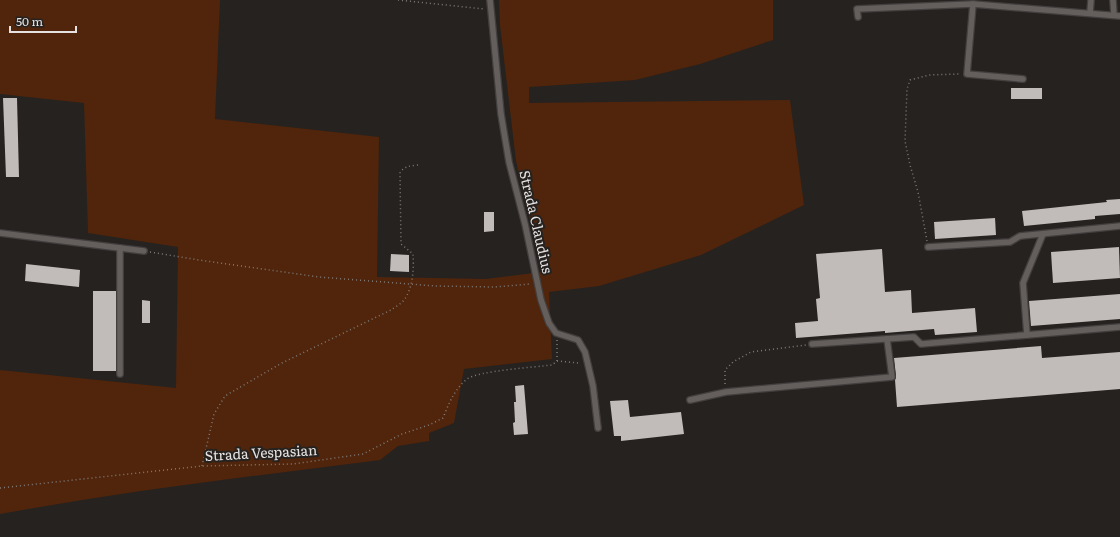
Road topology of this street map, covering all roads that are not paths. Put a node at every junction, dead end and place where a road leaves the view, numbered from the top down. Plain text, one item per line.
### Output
1 (490, 0) edge
2 (1091, 0) edge
3 (1113, 0) edge
4 (973, 4) junction
5 (1090, 13) junction
6 (858, 16) dead end
7 (1117, 16) edge
8 (1023, 79) dead end
9 (1120, 226) edge
10 (0, 233) edge
11 (1043, 234) junction
12 (928, 247) road end
13 (120, 248) junction
14 (144, 251) road end
15 (1120, 327) edge
16 (1027, 335) junction
17 (887, 339) junction
18 (812, 344) road end
19 (120, 374) dead end
20 (690, 400) dead end
21 (598, 428) dead end

1 - 21 lane, Strada Claudius
2 - 5 lane
3 - 7 lane
4 - 5 lane
4 - 6 lane
4 - 8 lane
5 - 7 lane
9 - 11 lane
10 - 13 lane
11 - 12 lane
11 - 16 lane
13 - 14 lane
13 - 19 lane
15 - 16 lane
16 - 17 lane
17 - 18 lane
17 - 20 lane

